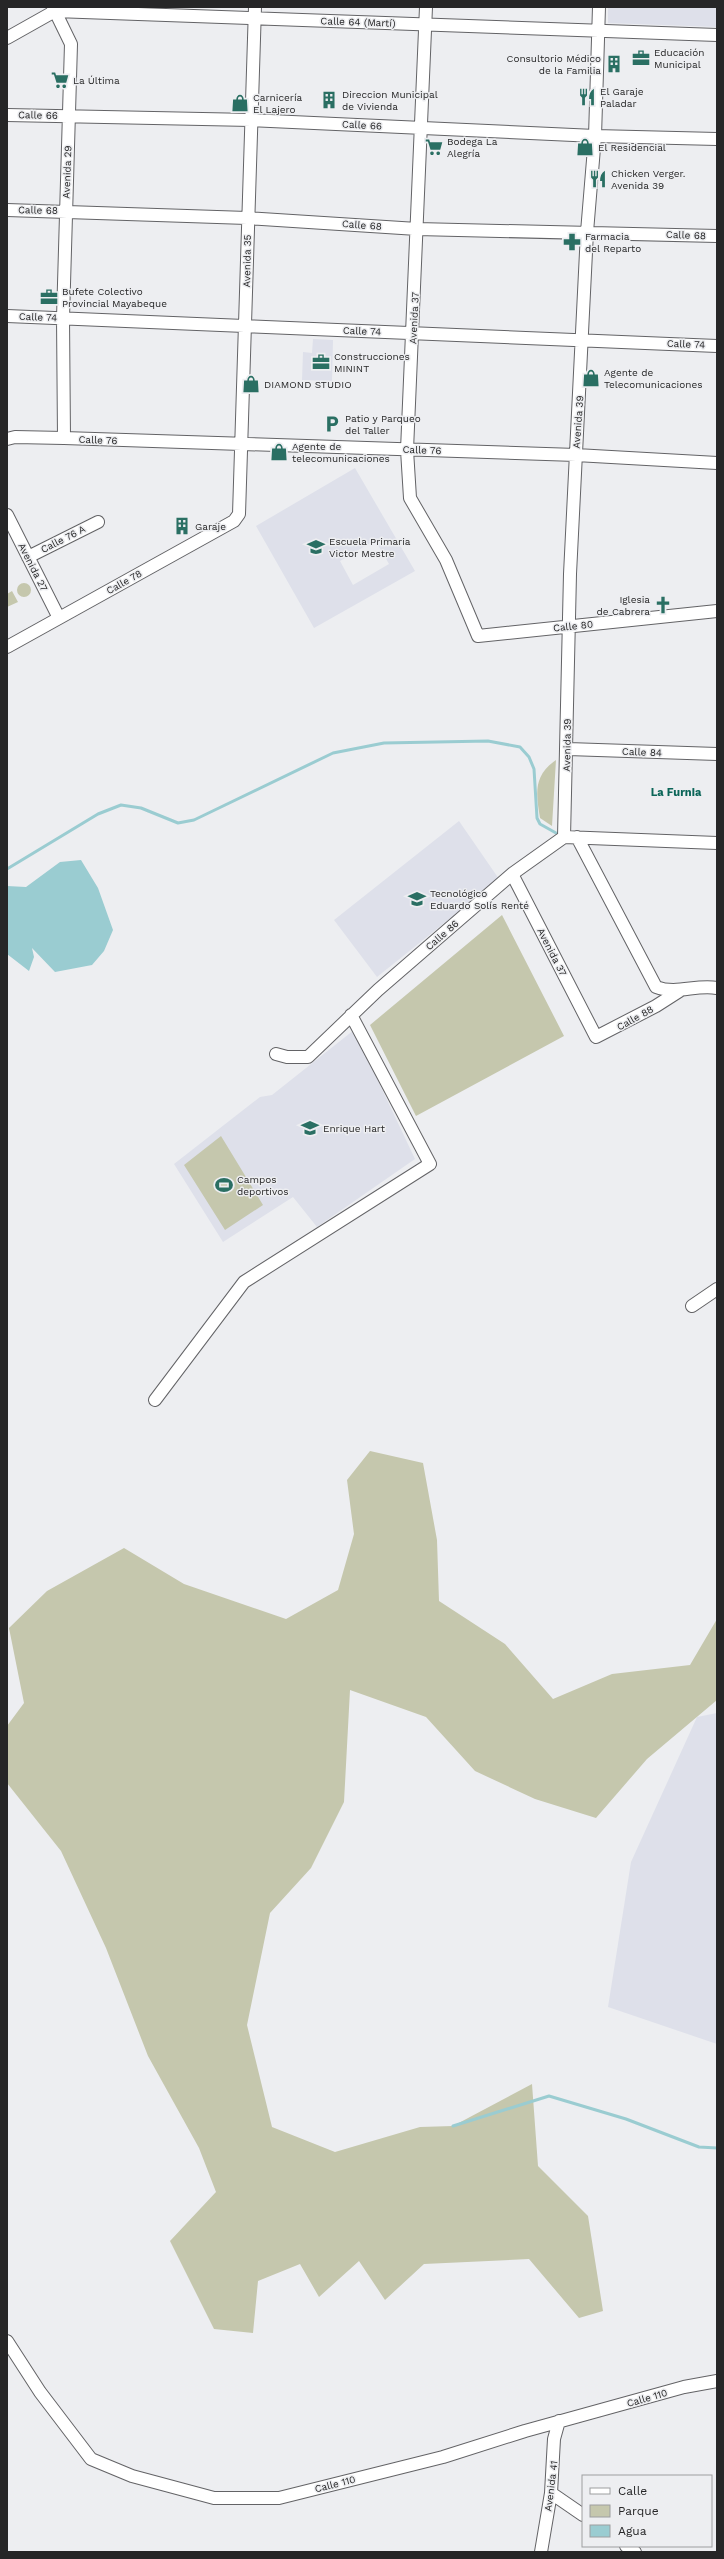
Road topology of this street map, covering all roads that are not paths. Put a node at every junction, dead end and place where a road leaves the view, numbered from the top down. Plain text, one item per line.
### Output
1 (426, 7) edge
2 (600, 7) edge
3 (54, 9) edge
4 (168, 11) edge
5 (255, 12) edge
6 (426, 24) junction
7 (599, 30) junction
8 (717, 35) edge
9 (7, 38) edge
10 (7, 115) edge
11 (69, 116) junction
12 (251, 120) junction
13 (421, 128) junction
14 (595, 136) junction
15 (717, 139) edge
16 (7, 210) edge
17 (65, 211) junction
18 (247, 218) junction
19 (417, 229) junction
20 (587, 232) junction
21 (717, 236) edge
22 (7, 316) edge
23 (63, 318) junction
24 (245, 327) junction
25 (413, 333) junction
26 (583, 340) junction
27 (717, 346) edge
28 (64, 438) junction
29 (7, 439) edge
30 (243, 445) junction
31 (407, 450) junction
32 (576, 455) junction
33 (717, 463) edge
34 (239, 514) joint
35 (7, 515) edge
36 (98, 522) dead end
37 (28, 557) junction
38 (717, 611) edge
39 (59, 618) junction
40 (569, 627) junction
41 (478, 636) joint
42 (7, 647) edge
43 (568, 749) junction
44 (717, 754) edge
45 (564, 836) junction
46 (577, 837) junction
47 (717, 843) edge
48 (512, 874) junction
49 (717, 988) edge
50 (681, 990) junction
51 (350, 1015) junction
52 (591, 1030) joint
53 (276, 1054) dead end
54 (717, 1289) edge
55 (692, 1306) dead end
56 (155, 1400) dead end
57 (7, 2341) edge
58 (717, 2381) edge
59 (559, 2421) junction
60 (551, 2493) junction
61 (582, 2514) edge
62 (541, 2552) edge

1 - 6 street, Avenida 37
2 - 7 street, Avenida 39
3 - 4 street, Calle 64 (Martí)
3 - 9 street
3 - 11 street, Avenida 29
4 - 5 street, Calle 64 (Martí)
5 - 6 street, Calle 64 (Martí)
5 - 12 street, Avenida 35
6 - 7 street, Calle 64 (Martí)
6 - 13 street, Avenida 37
7 - 8 street, Calle 64 (Martí)
7 - 14 street, Avenida 39
10 - 11 street, Calle 66
11 - 12 street, Calle 66
11 - 17 street, Avenida 29
12 - 13 street, Calle 66
12 - 18 street, Avenida 35
13 - 14 street, Calle 66
13 - 19 street, Avenida 37
14 - 15 street, Calle 66
14 - 20 street, Avenida 39
16 - 17 street, Calle 68
17 - 18 street, Calle 68
17 - 23 street, Avenida 29
18 - 19 street, Calle 68
18 - 24 street, Avenida 35
19 - 20 street, Calle 68
19 - 25 street, Avenida 37
20 - 21 street, Calle 68
20 - 26 street, Avenida 39
22 - 23 street, Calle 74
23 - 24 street, Calle 74
23 - 28 street, Avenida 29
24 - 25 street, Calle 74
24 - 30 street, Avenida 35
25 - 26 street, Calle 74
25 - 31 street, Avenida 37
26 - 27 street, Calle 74
26 - 32 street, Avenida 39
28 - 29 street, Calle 76
28 - 30 street, Calle 76
30 - 31 street, Calle 76
30 - 34 street, Avenida 35
31 - 32 street, Calle 76
31 - 41 street, Avenida 37
32 - 33 street, Calle 76
32 - 40 street, Avenida 39
34 - 39 street, Calle 78
35 - 37 street, Avenida 27
36 - 37 street, Calle 76 A
37 - 39 street, Avenida 27
38 - 40 street, Calle 80
39 - 42 street, Calle 78
40 - 41 street, Calle 80
40 - 43 street, Avenida 39
43 - 44 street, Calle 84
43 - 45 street, Avenida 39
45 - 46 street
45 - 48 street, Calle 86
46 - 47 street
46 - 50 street, Calle 88
48 - 51 street, Calle 86
48 - 52 street, Avenida 37
49 - 50 street, Calle 88
50 - 52 street, Calle 88
51 - 53 street, Calle 86
51 - 56 street
54 - 55 street
57 - 59 street, Calle 110
58 - 59 street, Calle 110
59 - 60 street, Avenida 41
60 - 61 street
60 - 62 street, Avenida 41

